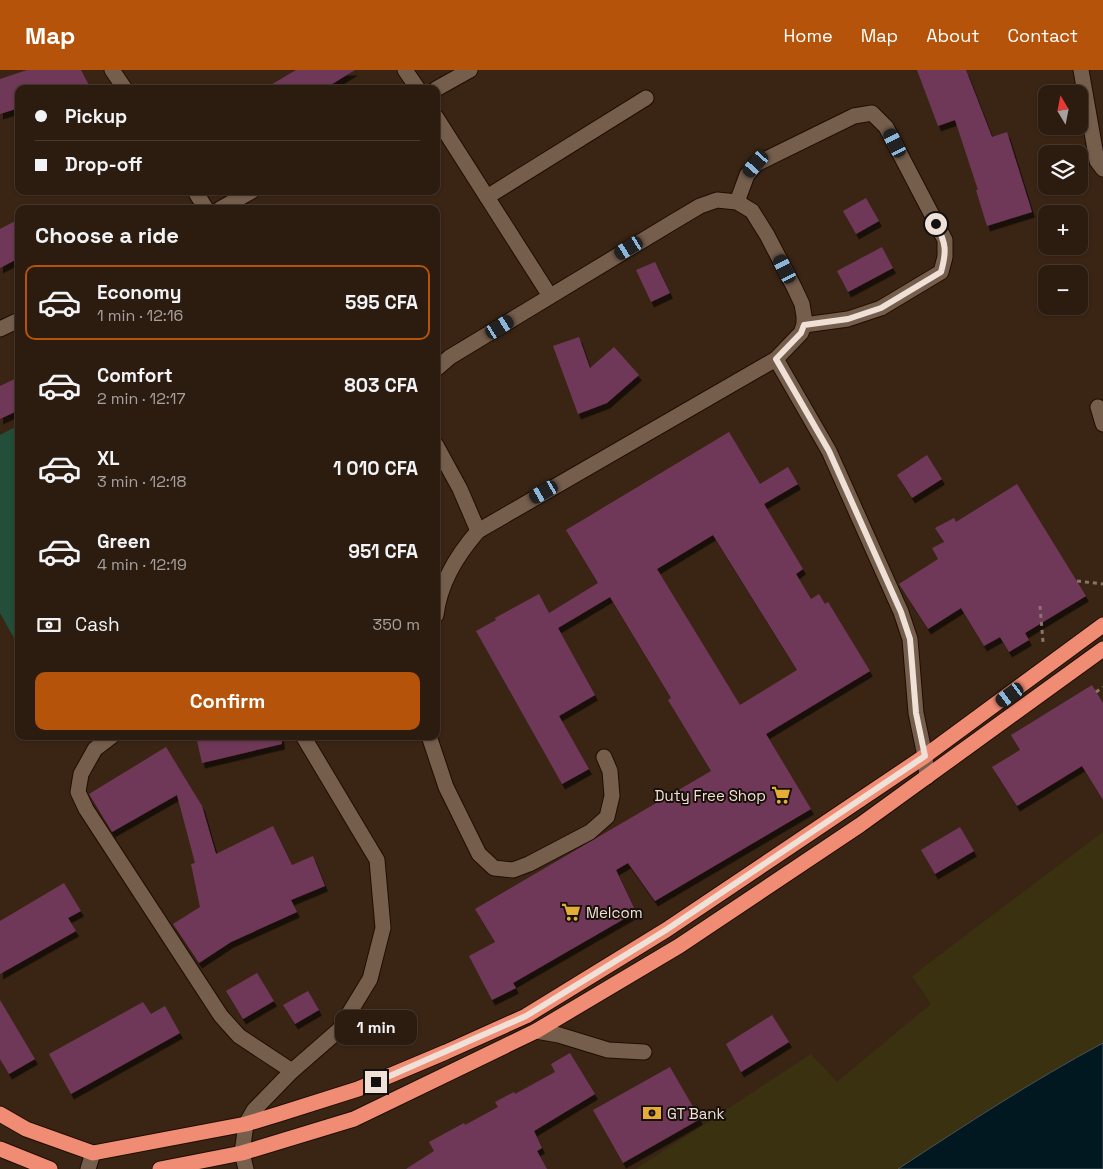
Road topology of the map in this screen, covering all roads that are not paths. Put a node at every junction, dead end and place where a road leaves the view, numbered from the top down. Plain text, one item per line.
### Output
1 (112, 70) edge
2 (405, 70) edge
3 (470, 70) edge
4 (1082, 70) edge
5 (122, 85) edge
6 (415, 85) edge
7 (440, 87) edge
8 (646, 98) dead end
9 (440, 123) edge
10 (1103, 169) edge
11 (245, 195) edge
12 (487, 197) junction
13 (737, 202) junction
14 (227, 205) edge
15 (550, 296) junction
16 (15, 322) edge
17 (804, 325) junction
18 (0, 329) edge
19 (776, 359) junction
20 (440, 366) edge
21 (1098, 407) dead end
22 (1103, 424) edge
23 (440, 452) edge
24 (478, 530) junction
25 (440, 600) edge
26 (1103, 625) edge
27 (1103, 649) edge
28 (107, 740) edge
29 (305, 740) edge
30 (430, 740) edge
31 (925, 756) junction
32 (604, 757) dead end
33 (927, 777) junction
34 (536, 1031) junction
35 (644, 1052) dead end
36 (292, 1071) junction
37 (0, 1114) edge
38 (246, 1124) junction
39 (0, 1149) edge
40 (93, 1152) junction
41 (242, 1153) junction
42 (50, 1169) edge
43 (88, 1169) edge
44 (160, 1169) edge
45 (246, 1169) edge

1 - 5 street
2 - 6 street
3 - 7 street
4 - 10 street
8 - 12 street
9 - 12 street
11 - 14 street
12 - 15 street
13 - 15 street
13 - 17 street
13 - 17 street
15 - 20 street
16 - 18 street
17 - 19 street
19 - 24 street
19 - 31 street
21 - 22 street
23 - 24 street
24 - 25 street
26 - 31 highway
27 - 33 highway
28 - 36 street
29 - 36 street
30 - 32 street
31 - 33 street
31 - 38 highway
33 - 34 highway
34 - 35 street
34 - 41 highway
36 - 38 street
37 - 40 highway
38 - 40 highway
38 - 41 street
39 - 42 highway
40 - 43 street
41 - 44 highway
41 - 45 street

